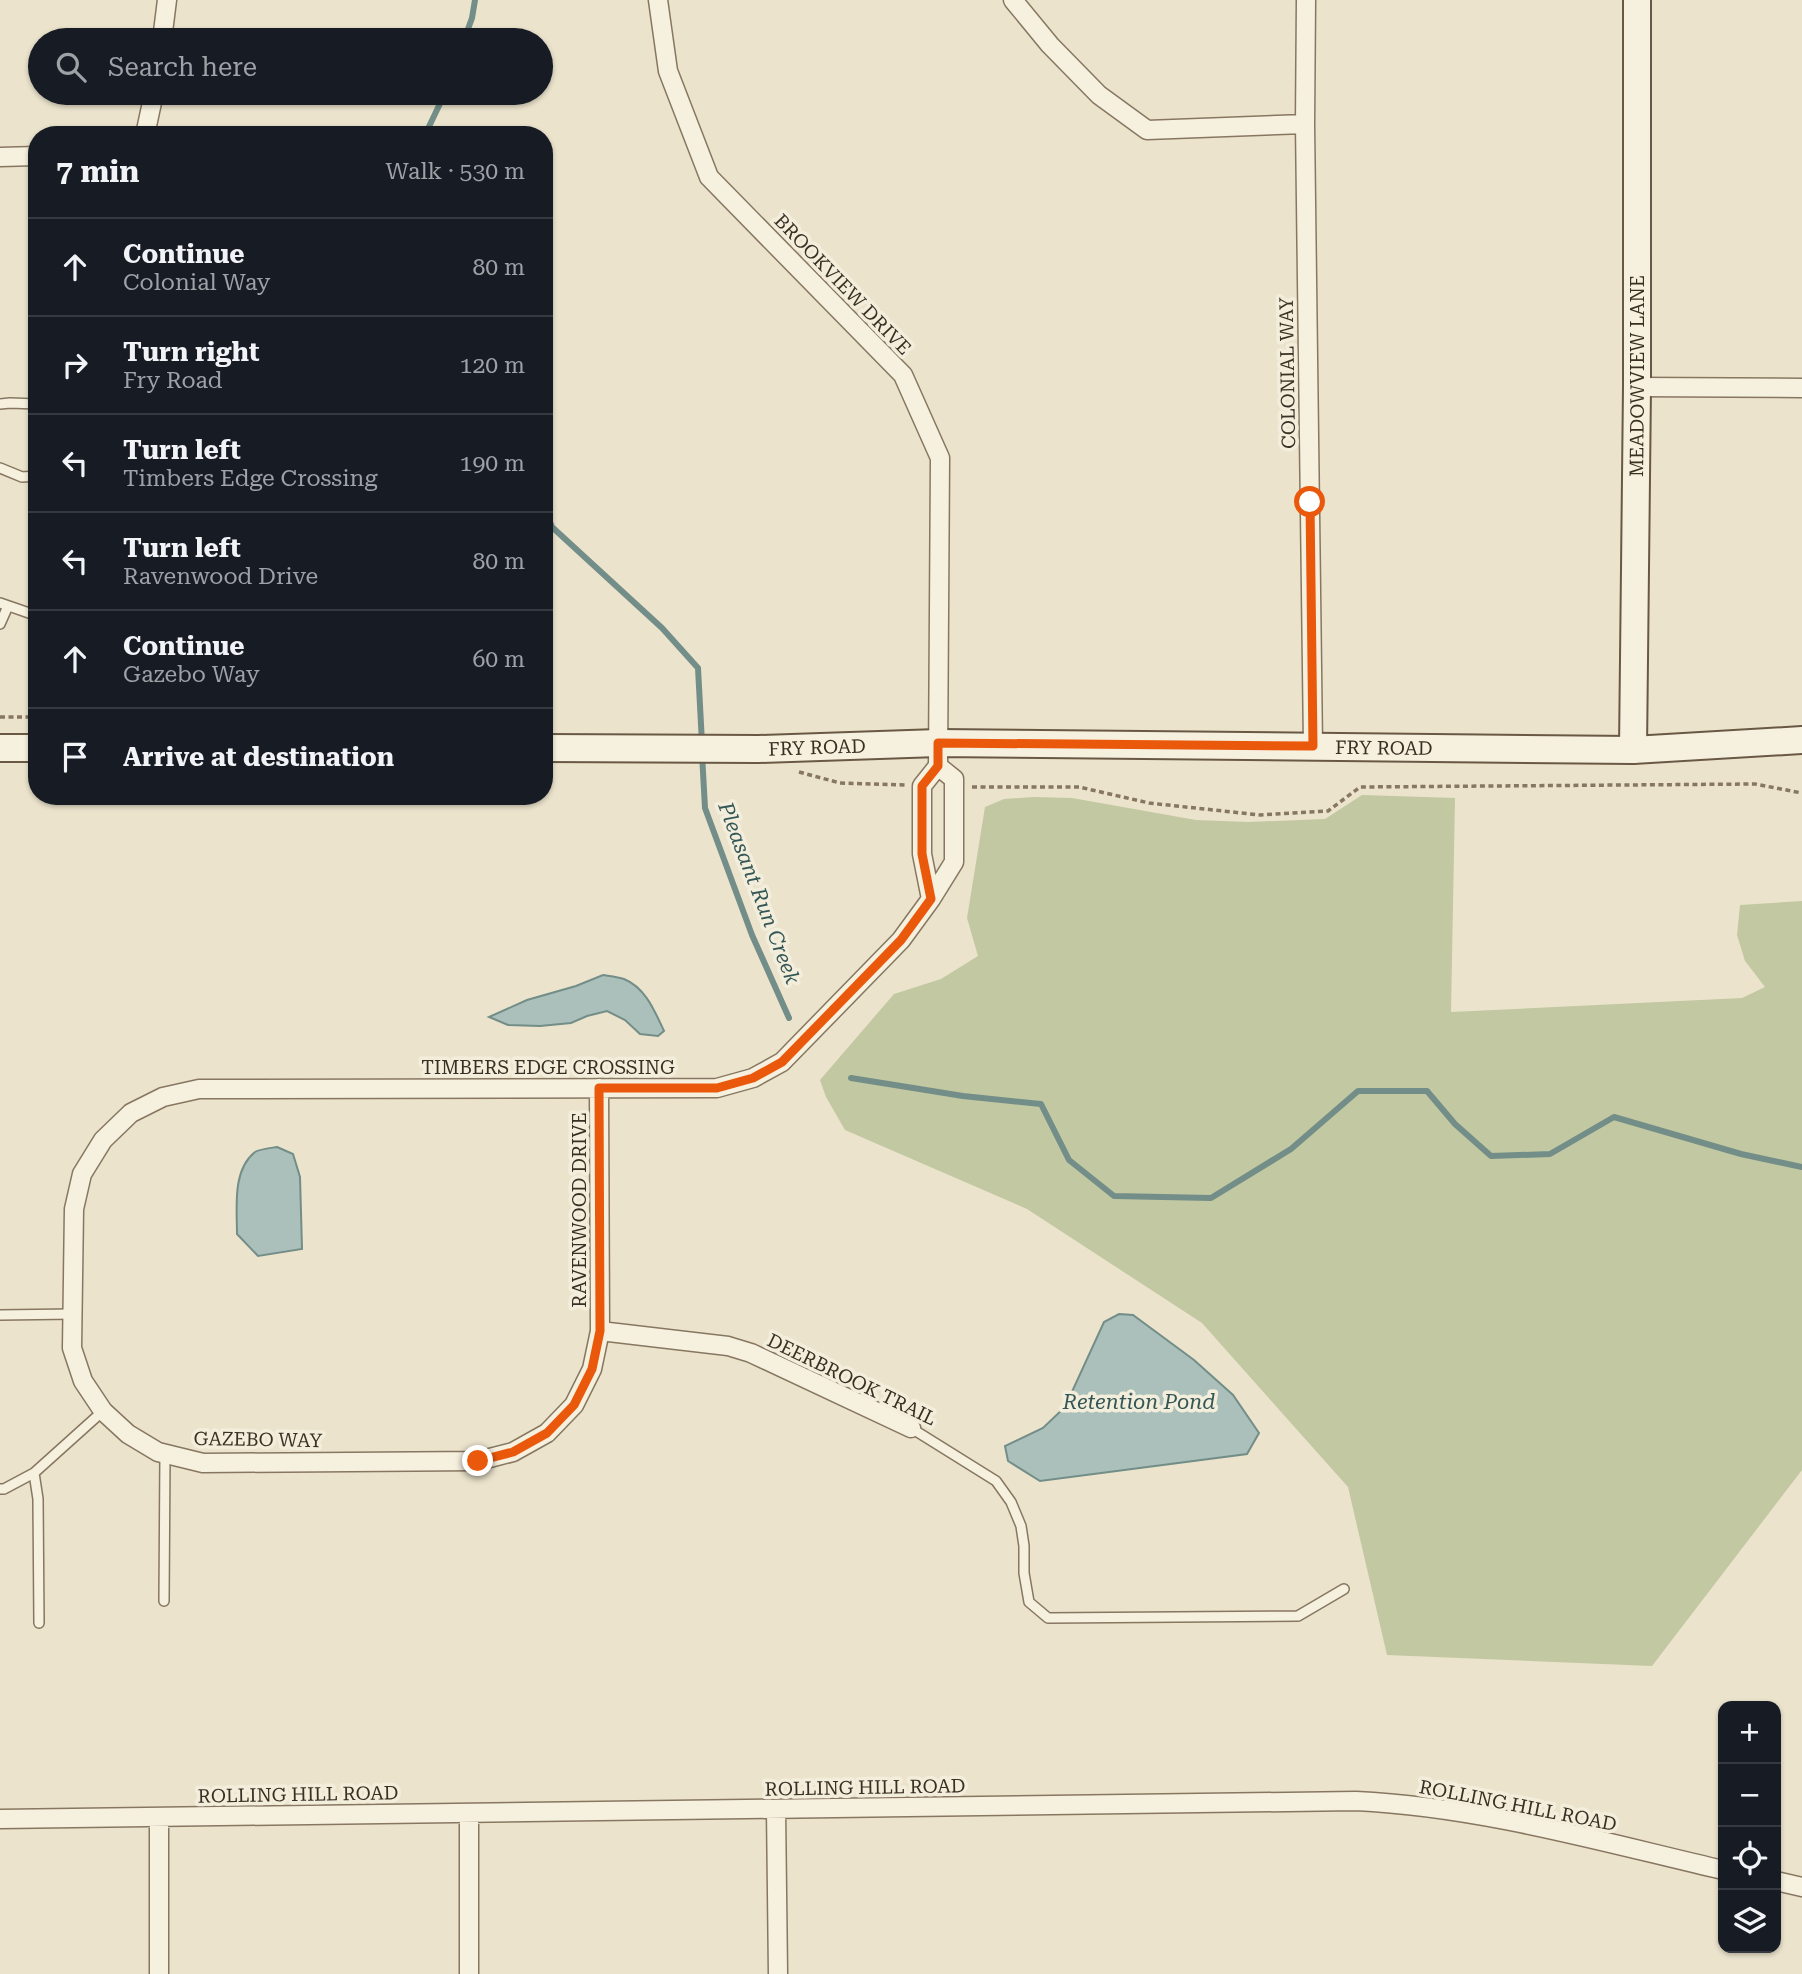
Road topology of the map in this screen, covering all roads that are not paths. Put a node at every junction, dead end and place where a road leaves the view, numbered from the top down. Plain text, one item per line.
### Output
1 (167, 0) edge
2 (658, 0) edge
3 (1013, 0) edge
4 (1306, 0) edge
5 (1637, 0) edge
6 (164, 28) edge
7 (151, 105) edge
8 (1305, 124) junction
9 (147, 126) edge
10 (28, 156) edge
11 (0, 157) edge
12 (1637, 387) junction
13 (1802, 388) edge
14 (0, 404) edge
15 (28, 404) edge
16 (0, 468) edge
17 (28, 477) edge
18 (4, 605) edge
19 (28, 613) edge
20 (0, 624) edge
21 (1802, 740) edge
22 (1313, 746) junction
23 (0, 748) edge
24 (28, 748) edge
25 (553, 748) edge
26 (1633, 750) junction
27 (938, 755) junction
28 (931, 899) junction
29 (599, 1088) junction
30 (103, 1140) joint
31 (73, 1314) junction
32 (0, 1315) edge
33 (600, 1331) junction
34 (103, 1411) junction
35 (911, 1428) joint
36 (165, 1454) junction
37 (33, 1473) junction
38 (0, 1489) edge
39 (1345, 1589) dead end
40 (164, 1601) dead end
41 (39, 1623) dead end
42 (776, 1809) junction
43 (469, 1814) junction
44 (159, 1817) junction
45 (0, 1819) edge
46 (1718, 1869) edge
47 (1781, 1882) edge
48 (1802, 1887) edge
49 (159, 1974) edge
50 (469, 1974) edge
51 (778, 1974) edge

1 - 6 street
2 - 27 street, BROOKVIEW DRIVE
3 - 8 street
4 - 8 street, COLONIAL WAY
5 - 12 street, MEADOWVIEW LANE
7 - 9 street
8 - 22 street, COLONIAL WAY
10 - 11 street
12 - 13 street
12 - 26 street, MEADOWVIEW LANE
14 - 15 lane
16 - 17 lane
18 - 19 lane
18 - 20 lane
21 - 26 street, FRY ROAD
22 - 26 street, FRY ROAD
22 - 27 street, FRY ROAD
23 - 24 street
25 - 27 street, FRY ROAD
27 - 28 street
27 - 28 street, TIMBERS EDGE CROSSING
28 - 29 street, TIMBERS EDGE CROSSING
29 - 30 street, TIMBERS EDGE CROSSING
29 - 33 street, RAVENWOOD DRIVE
30 - 31 street, GAZEBO WAY
31 - 32 lane
31 - 34 street, GAZEBO WAY
33 - 35 street, DEERBROOK TRAIL
33 - 36 street, GAZEBO WAY
34 - 36 street, GAZEBO WAY
34 - 37 lane
35 - 39 lane, DEERBROOK TRAIL
36 - 40 lane
37 - 38 lane
37 - 41 lane
42 - 43 street, ROLLING HILL ROAD
42 - 46 street, ROLLING HILL ROAD
42 - 51 street
43 - 44 street, ROLLING HILL ROAD
43 - 50 street
44 - 45 street, ROLLING HILL ROAD
44 - 49 street
47 - 48 street

